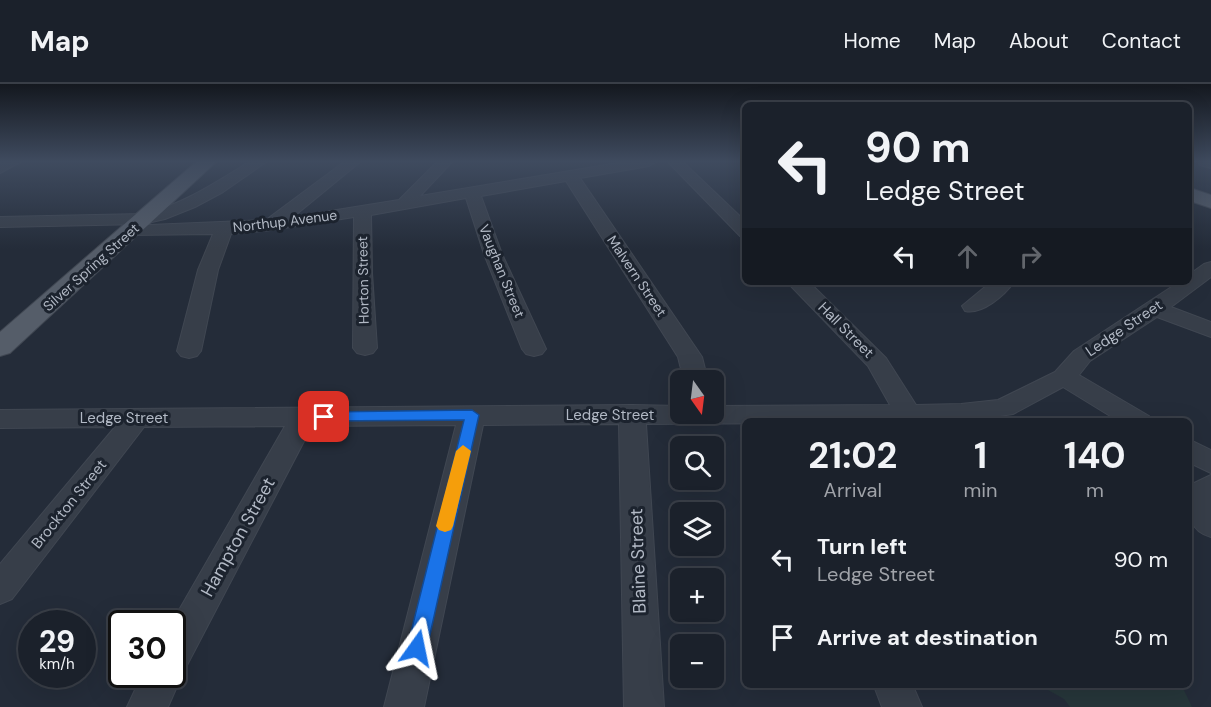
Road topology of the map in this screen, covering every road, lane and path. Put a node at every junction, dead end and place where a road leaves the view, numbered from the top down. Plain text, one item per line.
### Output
1 (175, 191) edge
2 (211, 191) edge
3 (315, 191) edge
4 (416, 191) edge
5 (476, 191) edge
6 (581, 191) edge
7 (705, 191) edge
8 (472, 192) junction
9 (735, 201) dead end
10 (717, 203) junction
11 (407, 204) junction
12 (363, 212) junction
13 (0, 222) edge
14 (138, 225) junction
15 (271, 225) junction
16 (742, 228) edge
17 (224, 229) junction
18 (1211, 268) edge
19 (1192, 282) edge
20 (800, 285) edge
21 (1000, 285) edge
22 (1188, 285) edge
23 (973, 306) dead end
24 (1155, 309) junction
25 (1211, 330) edge
26 (0, 348) edge
27 (365, 348) dead end
28 (534, 349) dead end
29 (189, 351) dead end
30 (693, 370) edge
31 (1064, 377) junction
32 (908, 413) junction
33 (632, 414) junction
34 (472, 415) junction
35 (670, 415) edge
36 (724, 416) edge
37 (303, 417) junction
38 (964, 417) edge
39 (137, 418) junction
40 (801, 418) edge
41 (1133, 418) edge
42 (0, 419) edge
43 (1192, 451) edge
44 (1211, 463) edge
45 (1211, 486) edge
46 (1211, 525) edge
47 (0, 589) edge
48 (186, 631) edge
49 (156, 688) edge
50 (895, 688) edge
51 (147, 707) edge
52 (404, 707) edge
53 (644, 707) edge
54 (902, 707) edge

1 - 14 main road, Silver Spring Street
2 - 14 street
3 - 15 street
4 - 11 street
5 - 8 street, Northup Avenue
6 - 30 street, Malvern Street
7 - 10 street
8 - 11 street, Northup Avenue
8 - 28 street, Vaughan Street
9 - 10 street
10 - 16 street
11 - 12 street, Northup Avenue
12 - 15 street, Northup Avenue
12 - 27 street, Horton Street
13 - 14 street
14 - 17 street, Northup Avenue
14 - 26 main road, Silver Spring Street
15 - 17 street, Northup Avenue
17 - 29 street
18 - 19 street, Ledge Street
20 - 32 street, Hall Street
21 - 23 street
22 - 24 street, Ledge Street
24 - 25 street
24 - 31 street, Ledge Street
31 - 38 street, Ledge Street
31 - 41 street
32 - 38 street, Ledge Street
32 - 40 street, Ledge Street
33 - 34 street, Ledge Street
33 - 35 street, Ledge Street
33 - 53 street, Blaine Street
34 - 37 street, Ledge Street
34 - 52 street
36 - 40 street, Ledge Street
37 - 39 street, Ledge Street
37 - 48 street, Hampton Street
39 - 42 street, Ledge Street
39 - 47 street, Brockton Street
43 - 44 street
45 - 46 street
49 - 51 street
50 - 54 street

